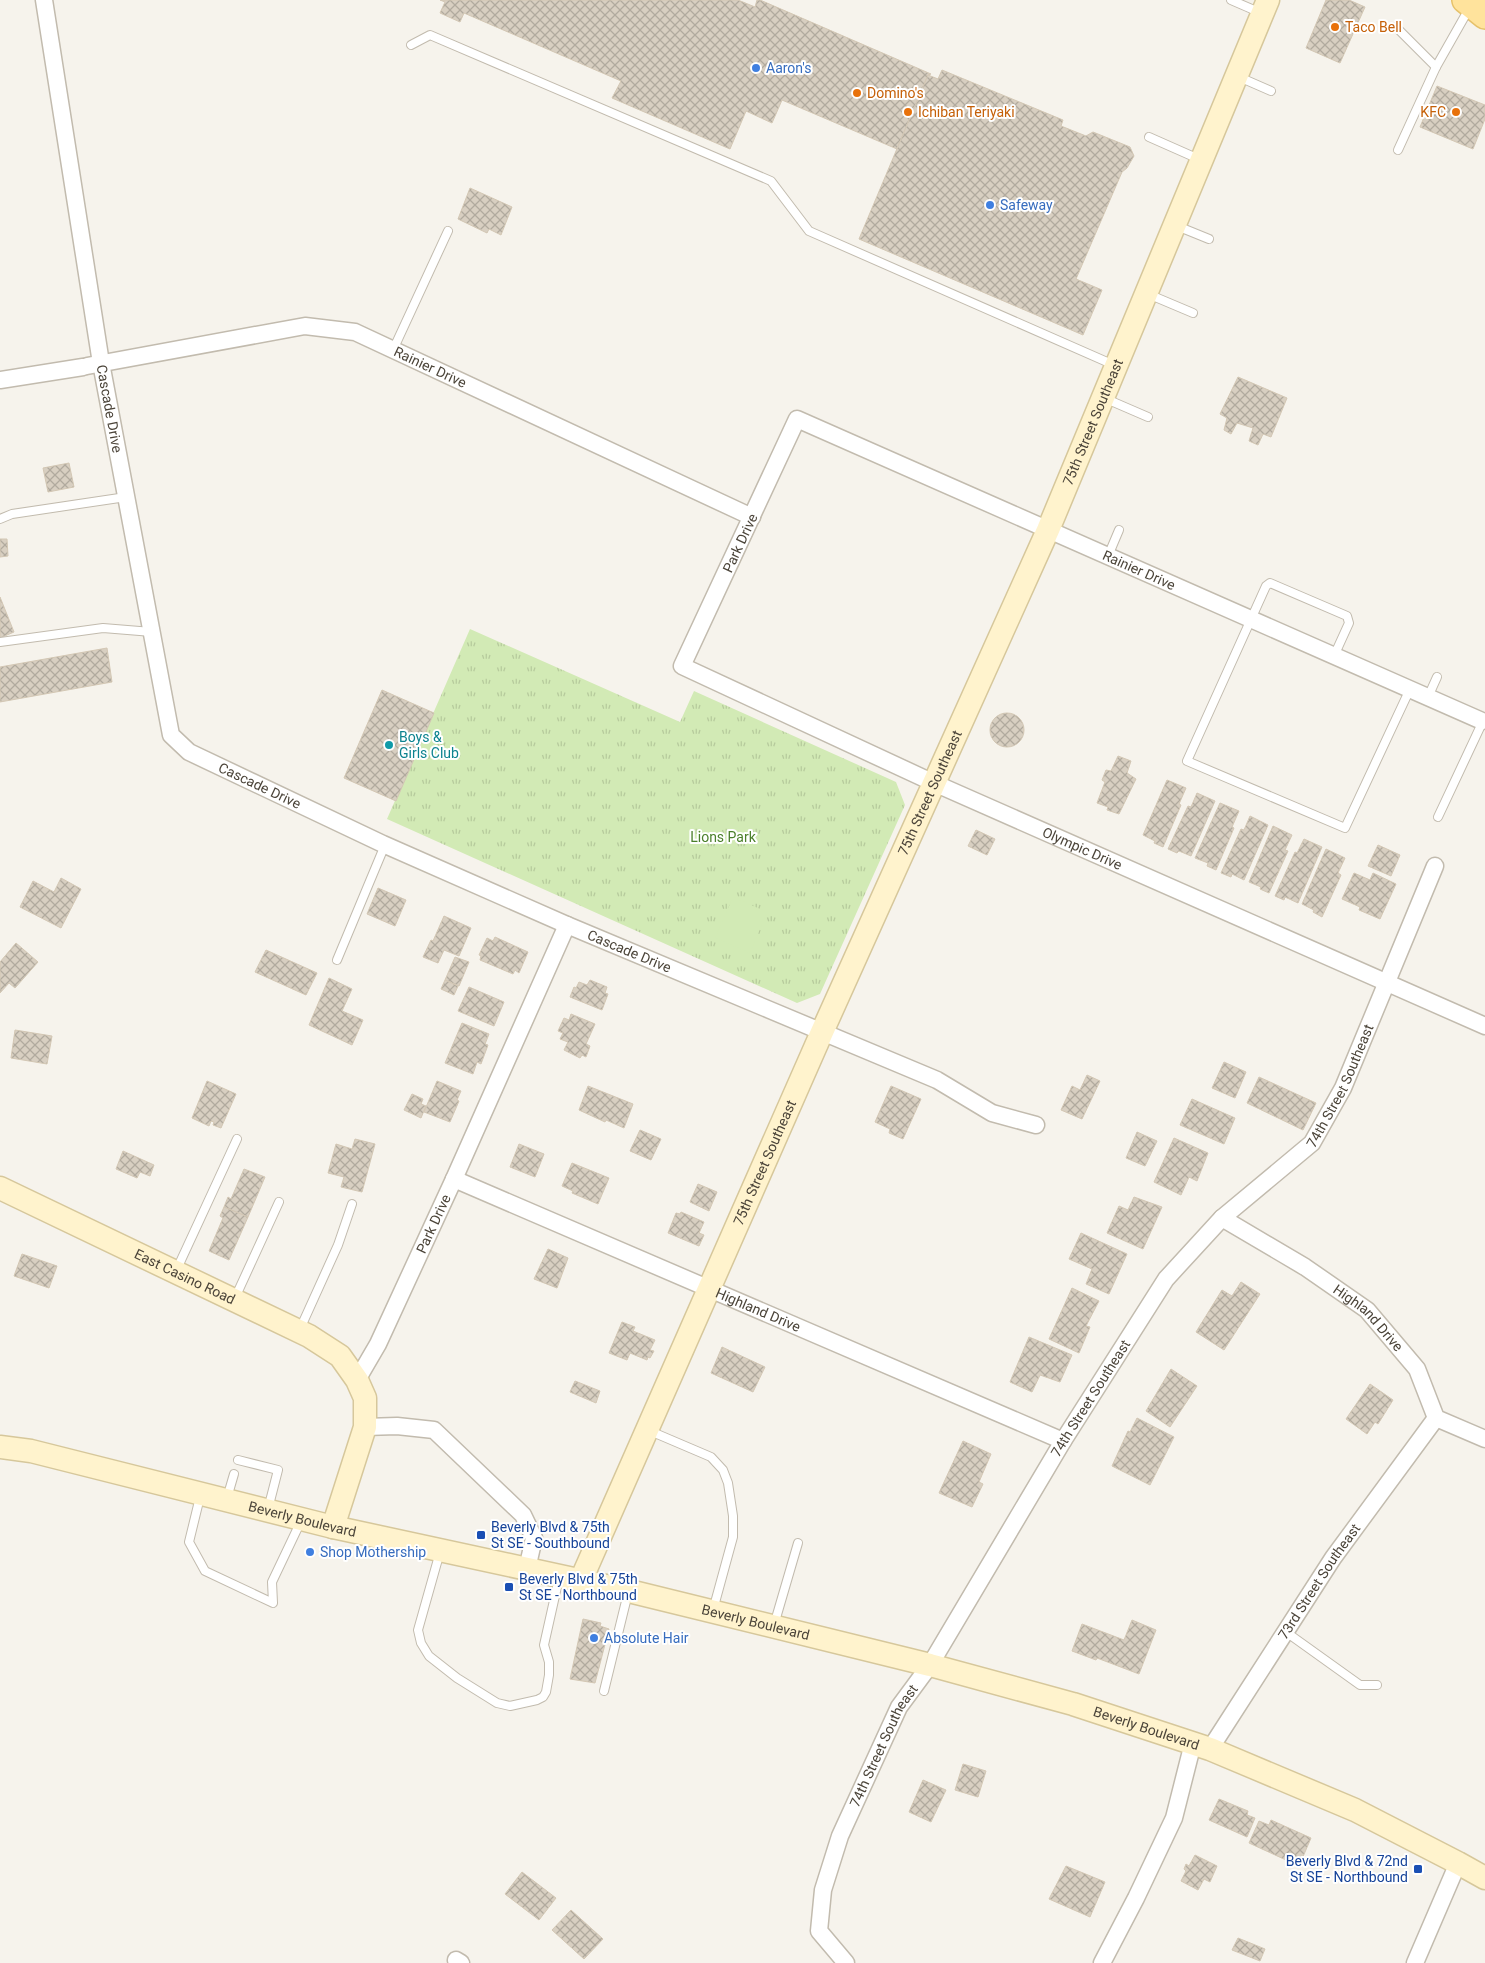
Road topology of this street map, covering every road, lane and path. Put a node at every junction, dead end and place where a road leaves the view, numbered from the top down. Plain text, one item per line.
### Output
1 (44, 0) edge
2 (1231, 0) edge
3 (1265, 7) edge
4 (1474, 7) edge
5 (1396, 27) dead end
6 (412, 45) dead end
7 (1436, 67) junction
8 (1237, 76) junction
9 (1271, 91) dead end
10 (1149, 137) dead end
11 (1398, 150) dead end
12 (1202, 161) junction
13 (1175, 225) junction
14 (448, 231) dead end
15 (1209, 240) dead end
16 (1146, 293) junction
17 (1193, 313) dead end
18 (393, 350) junction
19 (90, 365) junction
20 (1115, 366) junction
21 (0, 380) edge
22 (1102, 398) junction
23 (1148, 417) dead end
24 (797, 419) joint
25 (126, 497) junction
26 (752, 517) junction
27 (0, 519) edge
28 (1048, 530) junction
29 (1119, 530) dead end
30 (1108, 556) junction
31 (1250, 619) junction
32 (152, 632) junction
33 (0, 642) edge
34 (1334, 656) junction
35 (682, 666) joint
36 (1437, 677) dead end
37 (1410, 689) junction
38 (1428, 697) junction
39 (1484, 721) edge
40 (934, 783) junction
41 (1438, 817) dead end
42 (385, 845) junction
43 (1435, 866) dead end
44 (567, 925) junction
45 (337, 960) dead end
46 (1386, 982) junction
47 (1485, 1026) edge
48 (822, 1032) junction
49 (1036, 1125) dead end
50 (237, 1138) dead end
51 (454, 1179) junction
52 (0, 1188) edge
53 (280, 1202) dead end
54 (352, 1204) dead end
55 (1222, 1218) junction
56 (176, 1273) junction
57 (709, 1289) junction
58 (234, 1301) junction
59 (299, 1332) junction
60 (357, 1380) junction
61 (1436, 1418) junction
62 (365, 1427) junction
63 (647, 1429) junction
64 (1485, 1439) edge
65 (1063, 1441) junction
66 (0, 1447) edge
67 (238, 1460) dead end
68 (234, 1474) dead end
69 (201, 1494) junction
70 (226, 1500) junction
71 (267, 1510) junction
72 (302, 1519) junction
73 (333, 1527) junction
74 (798, 1543) dead end
75 (440, 1550) junction
76 (527, 1569) junction
77 (570, 1578) junction
78 (629, 1591) junction
79 (713, 1612) junction
80 (774, 1627) junction
81 (1286, 1632) junction
82 (930, 1666) junction
83 (1377, 1685) dead end
84 (604, 1691) dead end
85 (1202, 1746) junction
86 (1458, 1862) junction
87 (1485, 1878) edge
88 (846, 1963) edge
89 (1102, 1963) edge
90 (1415, 1963) edge

1 - 19 street, Cascade Drive
2 - 3 lane
3 - 8 street, 75th Street Southeast
4 - 7 lane
5 - 7 lane
6 - 20 lane
7 - 11 lane
8 - 9 lane
8 - 12 street, 75th Street Southeast
10 - 12 lane
12 - 13 street, 75th Street Southeast
13 - 15 lane
13 - 16 street, 75th Street Southeast
14 - 18 lane
16 - 17 lane
16 - 20 street, 75th Street Southeast
18 - 19 street, Rainier Drive
18 - 26 street, Rainier Drive
19 - 21 street, Rainier Drive
19 - 25 street, Cascade Drive
20 - 22 street, 75th Street Southeast
22 - 23 lane
22 - 28 street, 75th Street Southeast
24 - 26 street, Park Drive
24 - 28 street, Rainier Drive
25 - 27 lane
25 - 32 street, Cascade Drive
26 - 35 street, Park Drive
28 - 30 street, Rainier Drive
28 - 40 street, 75th Street Southeast
29 - 30 lane
30 - 31 street, Rainier Drive
31 - 34 street, Rainier Drive
31 - 34 lane
31 - 37 lane
32 - 33 lane
32 - 42 street, Cascade Drive
34 - 37 street, Rainier Drive
35 - 40 street, Olympic Drive
36 - 38 lane
37 - 38 street, Rainier Drive
38 - 39 street, Rainier Drive
39 - 41 lane
40 - 46 street, Olympic Drive
40 - 48 street, 75th Street Southeast
42 - 44 street, Cascade Drive
42 - 45 lane
43 - 46 street, 74th Street Southeast
44 - 48 street, Cascade Drive
44 - 51 street, Park Drive
46 - 47 street, Olympic Drive
46 - 55 street, 74th Street Southeast
48 - 49 street, Cascade Drive
48 - 57 street, 75th Street Southeast
50 - 56 lane
51 - 57 street, Highland Drive
51 - 60 street, Park Drive
52 - 56 street, East Casino Road
53 - 58 lane
54 - 59 lane
55 - 61 street, Highland Drive
55 - 65 street, 74th Street Southeast
56 - 58 street, East Casino Road
57 - 63 street, 75th Street Southeast
57 - 65 street, Highland Drive
58 - 59 street, East Casino Road
59 - 60 street, East Casino Road
60 - 62 street
61 - 64 street
61 - 81 street, 73rd Street Southeast
62 - 73 street
62 - 76 street
63 - 77 street, 75th Street Southeast
63 - 79 lane
65 - 82 street, 74th Street Southeast
66 - 69 street, Beverly Boulevard
67 - 71 lane
68 - 70 lane
69 - 70 street, Beverly Boulevard
69 - 72 lane
70 - 71 street, Beverly Boulevard
71 - 72 street, Beverly Boulevard
72 - 73 street, Beverly Boulevard
73 - 75 street, Beverly Boulevard
74 - 80 lane
75 - 76 street, Beverly Boulevard
75 - 77 lane
76 - 77 street, Beverly Boulevard
77 - 78 street, Beverly Boulevard
78 - 79 street, Beverly Boulevard
78 - 84 lane
79 - 80 street, Beverly Boulevard
80 - 82 street, Beverly Boulevard
81 - 83 lane
81 - 85 street, 73rd Street Southeast
82 - 85 street, Beverly Boulevard
82 - 88 street, 74th Street Southeast
85 - 86 street, Beverly Boulevard
85 - 89 street, 73rd Street Southeast
86 - 87 street, Beverly Boulevard
86 - 90 street

